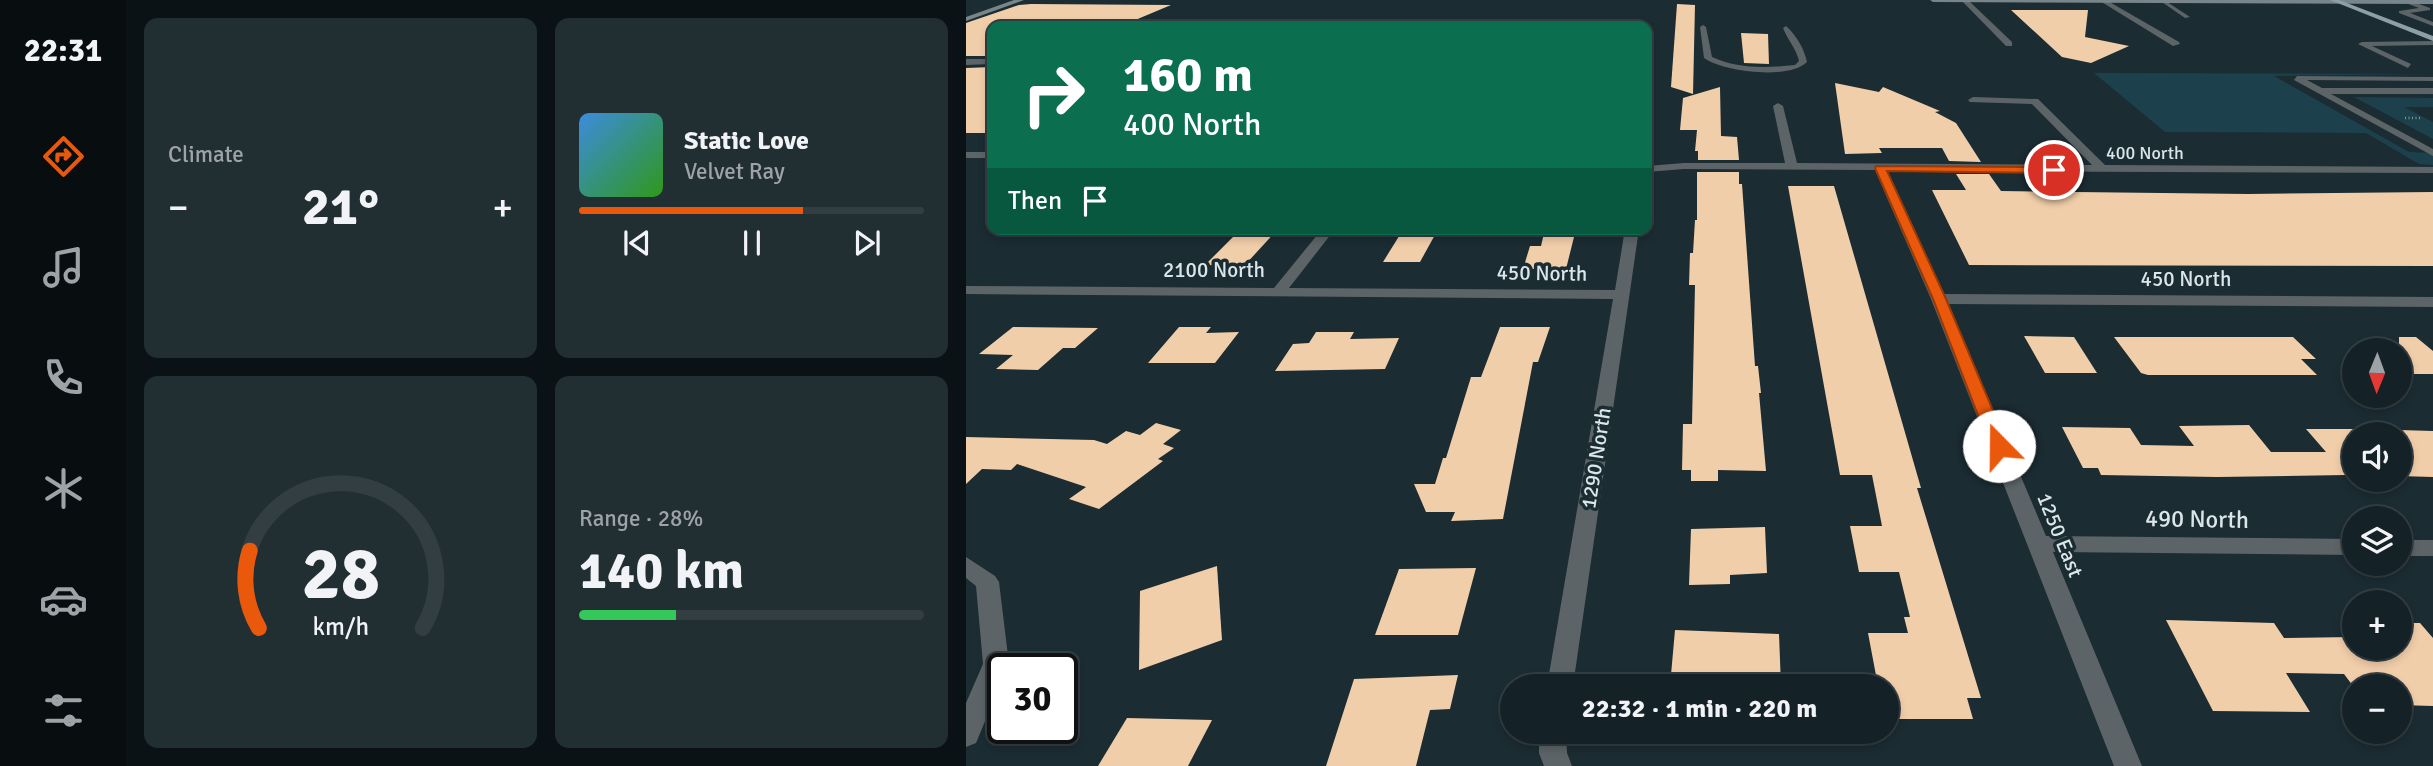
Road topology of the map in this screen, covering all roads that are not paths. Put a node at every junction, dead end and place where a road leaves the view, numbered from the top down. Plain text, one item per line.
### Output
1 (1021, 0) edge
2 (1933, 0) edge
3 (1964, 0) edge
4 (2102, 0) edge
5 (2252, 0) edge
6 (2161, 1) edge
7 (2335, 1) edge
8 (2408, 2) edge
9 (2433, 2) edge
10 (2187, 17) dead end
11 (966, 19) edge
12 (2433, 24) edge
13 (1703, 27) dead end
14 (1786, 28) dead end
15 (2416, 32) junction
16 (2433, 32) edge
17 (2433, 41) edge
18 (2009, 44) dead end
19 (2176, 44) dead end
20 (966, 62) edge
21 (987, 62) edge
22 (2408, 66) dead end
23 (2433, 79) edge
24 (2320, 91) junction
25 (2433, 91) edge
26 (1973, 100) dead end
27 (1779, 106) dead end
28 (2430, 150) edge
29 (966, 155) edge
30 (987, 155) edge
31 (1792, 167) junction
32 (1880, 168) junction
33 (1652, 169) edge
34 (2104, 170) junction
35 (2433, 170) edge
36 (1324, 235) edge
37 (1631, 235) edge
38 (966, 290) edge
39 (1279, 291) junction
40 (1462, 293) joint
41 (1622, 295) junction
42 (1940, 299) junction
43 (2433, 302) edge
44 (2039, 544) junction
45 (2342, 547) edge
46 (2412, 548) edge
47 (2433, 548) edge
48 (966, 566) edge
49 (1562, 674) edge
50 (966, 734) edge
51 (1553, 744) edge
52 (1558, 766) edge
53 (2128, 766) edge

1 - 11 street
2 - 3 street
3 - 4 street
3 - 18 street
4 - 6 street
4 - 19 street
5 - 6 street
5 - 7 street
6 - 10 lane
7 - 8 street
7 - 15 main road
8 - 9 street
8 - 12 lane
13 - 14 lane
15 - 16 lane
15 - 17 main road
17 - 22 lane
20 - 21 street
23 - 24 lane
24 - 25 lane
24 - 28 lane
26 - 34 street
27 - 31 street
29 - 30 street
31 - 32 street, 400 North
31 - 33 street, 400 North
32 - 34 street, 400 North
32 - 42 street, 1250 East
34 - 35 street, 400 North
36 - 39 street
37 - 41 street, 1290 North
38 - 39 street, 2100 North
39 - 40 street, 2100 North
40 - 41 street, 450 North
41 - 49 street, 1290 North
42 - 43 street, 450 North
42 - 44 street, 1250 East
44 - 45 street, 490 North
44 - 53 street, 1250 East
46 - 47 street
48 - 50 street
51 - 52 street

